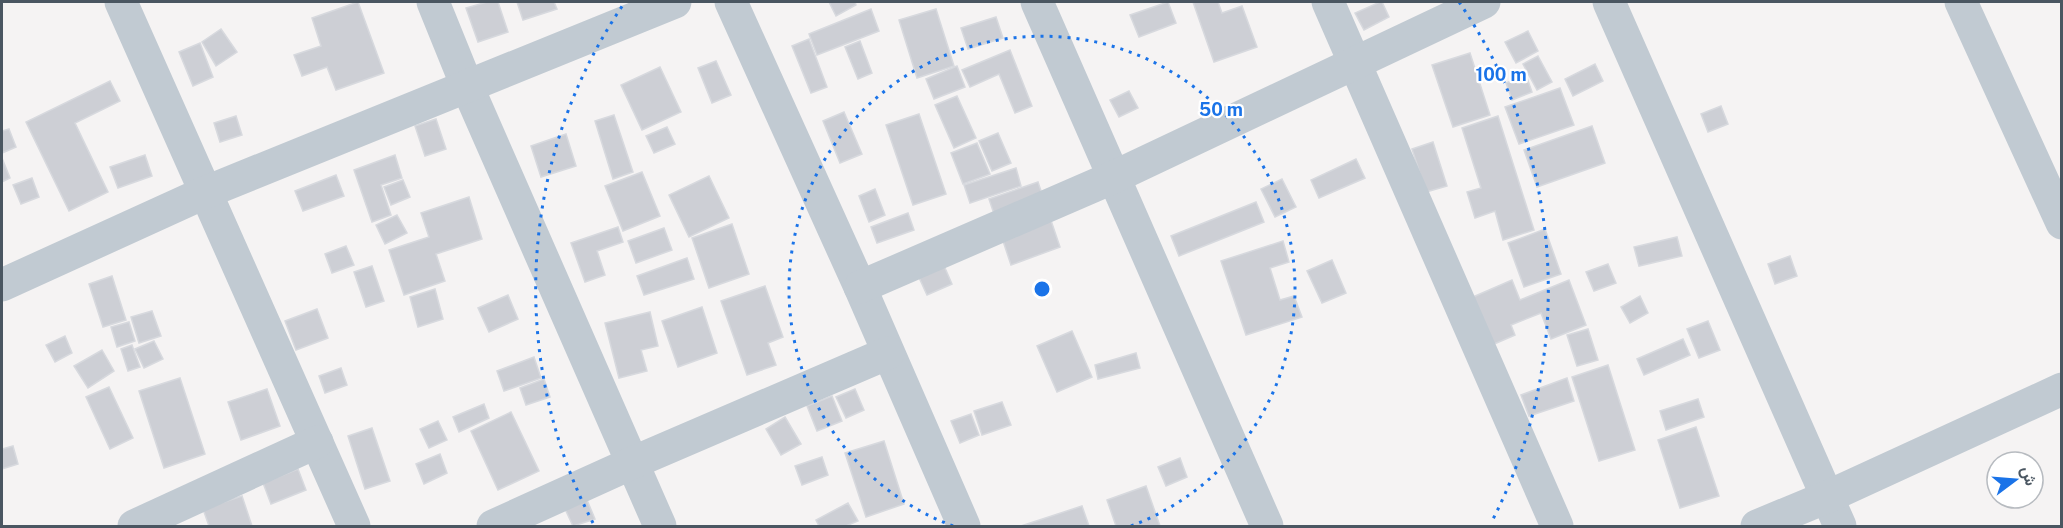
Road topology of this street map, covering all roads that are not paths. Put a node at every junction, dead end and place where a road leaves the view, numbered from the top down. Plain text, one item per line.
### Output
1 (120, 2) edge
2 (434, 2) edge
3 (675, 2) edge
4 (731, 2) edge
5 (1037, 2) edge
6 (1328, 2) edge
7 (1484, 2) edge
8 (1609, 2) edge
9 (1961, 2) edge
10 (1354, 63) junction
11 (467, 86) junction
12 (1114, 177) junction
13 (204, 193) junction
14 (2061, 223) edge
15 (2, 285) edge
16 (860, 287) junction
17 (888, 353) junction
18 (2061, 389) edge
19 (317, 442) junction
20 (632, 463) junction
21 (1827, 497) junction
22 (1257, 523) edge
23 (134, 526) edge
24 (354, 526) edge
25 (493, 526) edge
26 (660, 526) edge
27 (964, 526) edge
28 (1557, 526) edge
29 (1757, 526) edge
30 (1840, 526) edge

1 - 13 street
2 - 11 street
3 - 11 street
4 - 16 street
5 - 12 street
6 - 10 street
7 - 10 street
8 - 21 street
9 - 14 street
10 - 12 street
10 - 28 street
11 - 13 street
11 - 20 street
12 - 16 street
12 - 22 street
13 - 15 street
13 - 19 street
16 - 17 street
17 - 20 street
17 - 27 street
18 - 21 street
19 - 23 street
19 - 24 street
20 - 25 street
20 - 26 street
21 - 29 street
21 - 30 street

